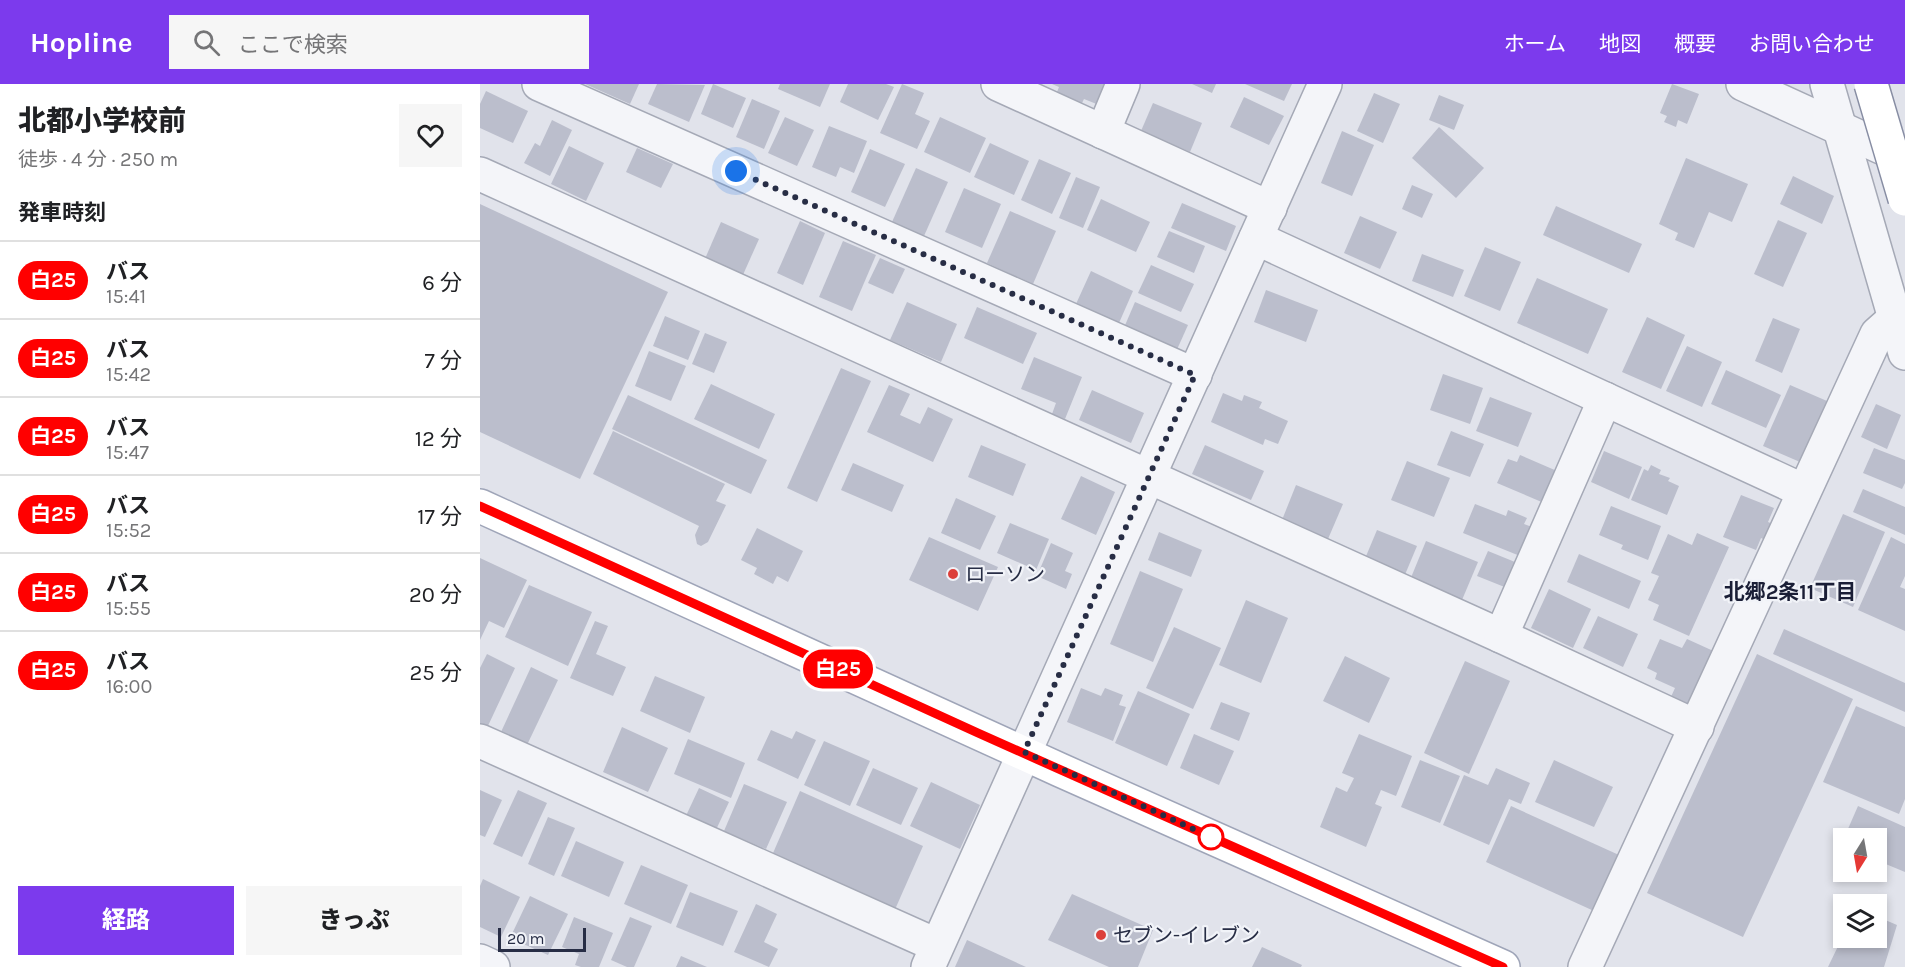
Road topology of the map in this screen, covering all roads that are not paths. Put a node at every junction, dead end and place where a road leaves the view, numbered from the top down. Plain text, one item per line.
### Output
1 (539, 84) edge
2 (998, 84) edge
3 (1123, 84) edge
4 (1325, 84) edge
5 (1743, 84) edge
6 (1827, 84) edge
7 (1871, 84) edge
8 (1839, 129) junction
9 (1103, 132) junction
10 (1905, 158) edge
11 (480, 174) edge
12 (1905, 199) edge
13 (1270, 208) junction
14 (1256, 238) junction
15 (1895, 318) junction
16 (1905, 353) edge
17 (1195, 375) junction
18 (1605, 399) junction
19 (1149, 477) junction
20 (1804, 491) junction
21 (480, 506) edge
22 (1501, 636) junction
23 (1697, 727) junction
24 (480, 741) edge
25 (1024, 752) junction
26 (932, 956) edge
27 (480, 961) edge
28 (493, 967) edge
29 (1503, 967) edge
30 (1585, 967) edge

1 - 17 street
2 - 9 street
3 - 9 street
4 - 13 street
5 - 8 street
6 - 8 street
7 - 12 main road, bridge
8 - 10 street
8 - 15 street
9 - 13 street
11 - 19 street
13 - 14 street
14 - 17 street
14 - 18 street
15 - 16 street
15 - 20 street
17 - 19 street
18 - 20 street
18 - 22 street
19 - 22 street
19 - 25 street
20 - 23 street
21 - 25 main road
22 - 23 street
23 - 30 street
24 - 26 street
25 - 26 street
25 - 29 main road
27 - 28 street

